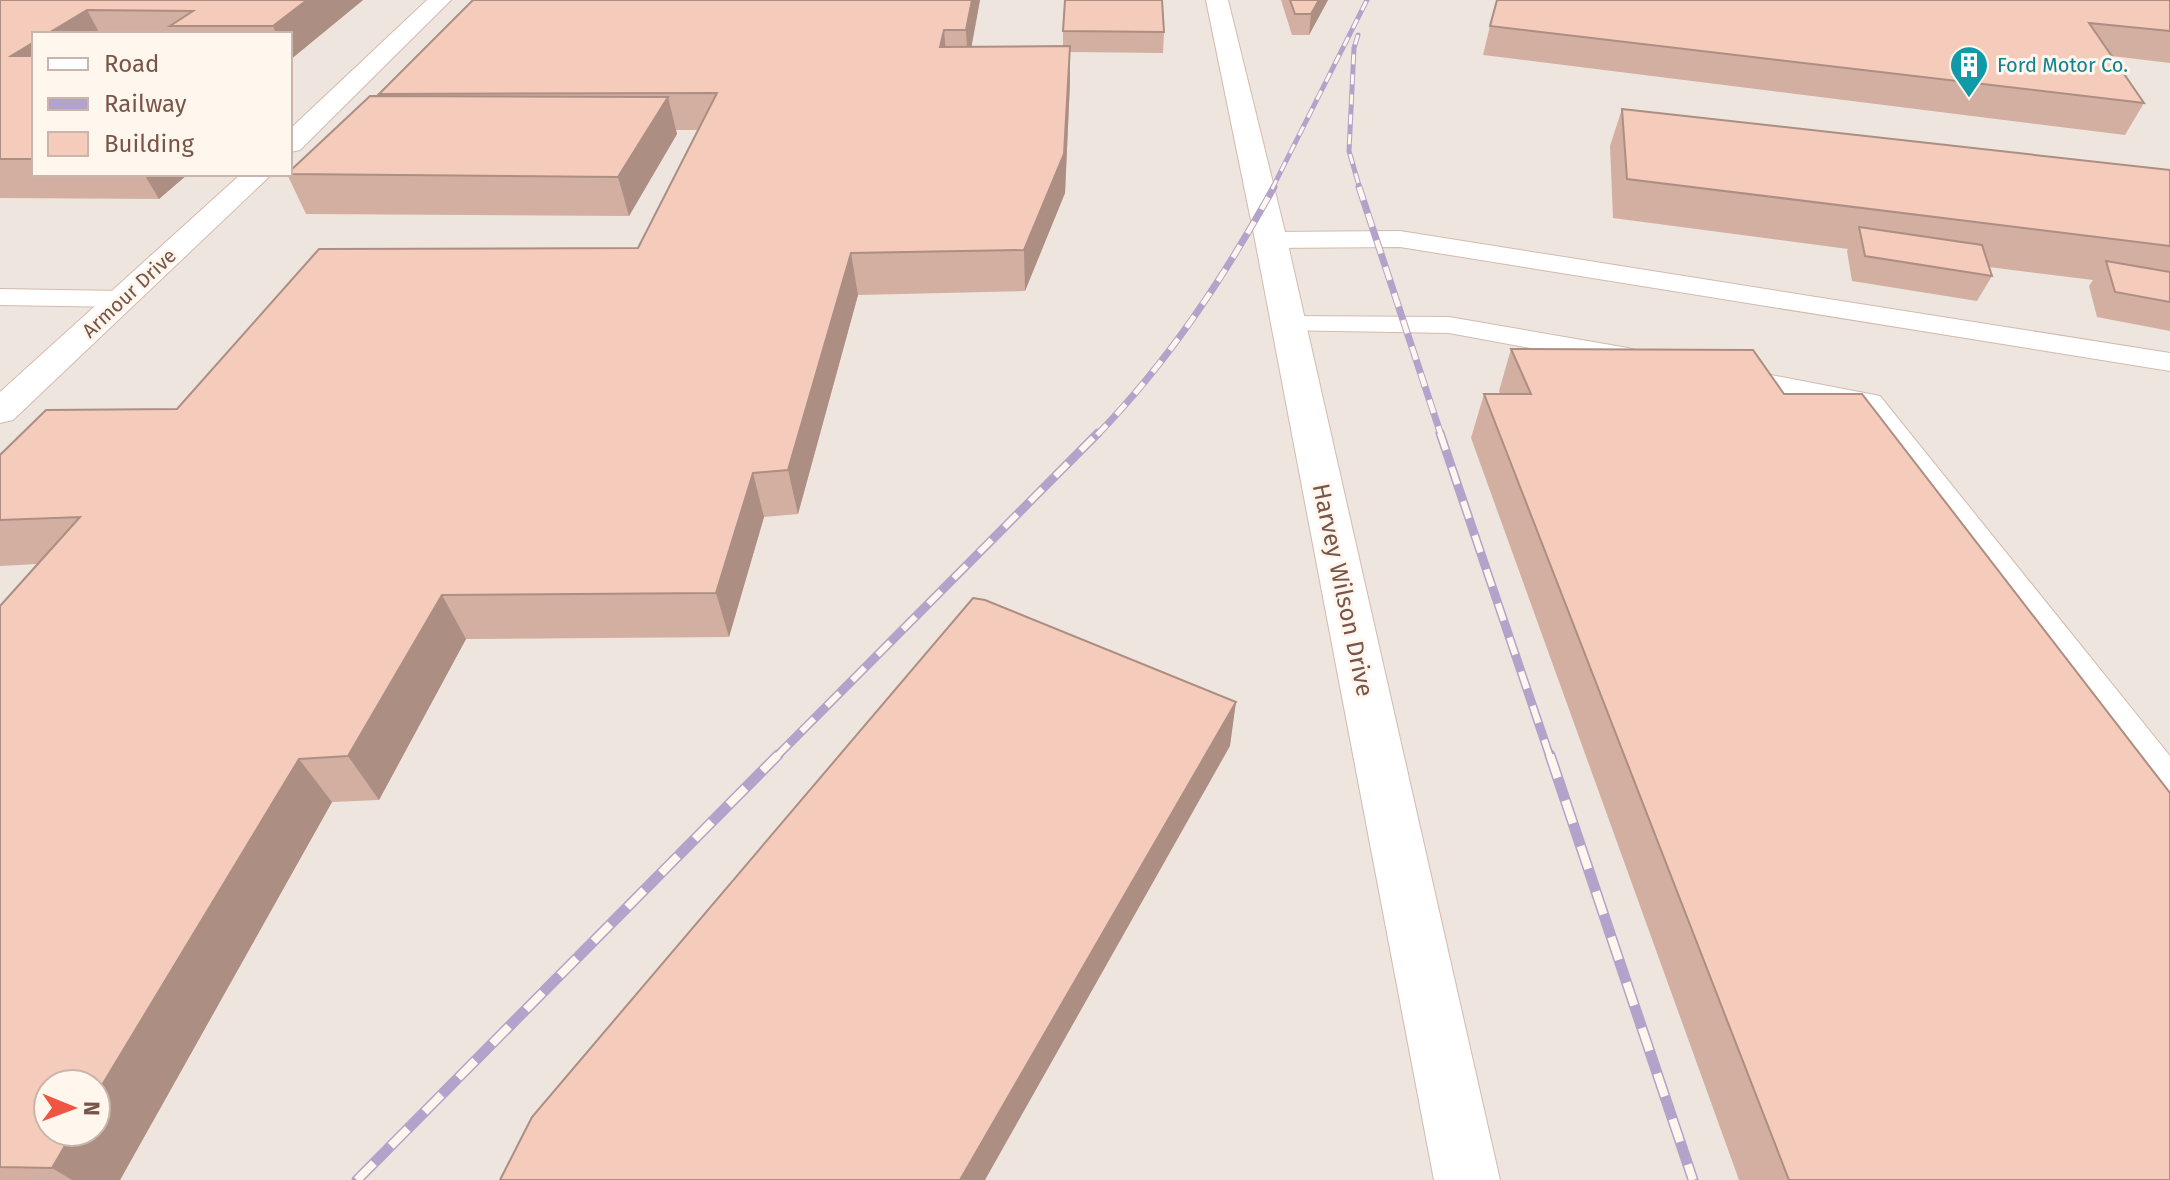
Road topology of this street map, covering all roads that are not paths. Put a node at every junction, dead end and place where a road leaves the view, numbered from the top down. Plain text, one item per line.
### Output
1 (440, 0) edge
2 (1217, 0) edge
3 (292, 142) edge
4 (256, 176) edge
5 (1271, 240) junction
6 (0, 297) edge
7 (123, 299) junction
8 (1288, 324) junction
9 (1652, 362) edge
10 (2170, 362) edge
11 (1698, 370) edge
12 (0, 412) edge
13 (2170, 787) edge
14 (1467, 1180) edge

1 - 3 street
2 - 5 street, Harvey Wilson Drive
4 - 7 street, Armour Drive
5 - 8 street, Harvey Wilson Drive
5 - 10 lane
6 - 7 lane
7 - 12 street, Armour Drive
8 - 9 lane
8 - 14 street, Harvey Wilson Drive
11 - 13 lane

